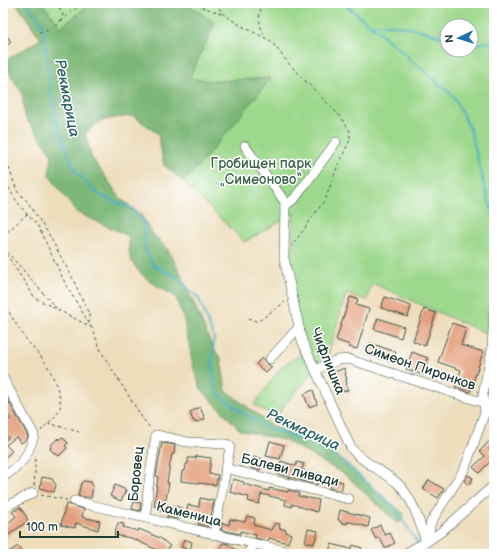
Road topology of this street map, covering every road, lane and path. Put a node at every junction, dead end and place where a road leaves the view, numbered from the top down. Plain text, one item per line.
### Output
1 (57, 3) edge
2 (82, 3) edge
3 (197, 3) edge
4 (216, 3) edge
5 (263, 3) edge
6 (223, 14) junction
7 (61, 21) junction
8 (39, 32) dead end
9 (266, 38) junction
10 (336, 142) dead end
11 (245, 146) dead end
12 (3, 151) edge
13 (3, 177) edge
14 (285, 206) junction
15 (27, 214) junction
16 (3, 236) edge
17 (293, 246) dead end
18 (3, 248) edge
19 (293, 298) junction
20 (3, 302) edge
21 (58, 309) junction
22 (494, 309) edge
23 (248, 318) dead end
24 (89, 323) junction
25 (299, 327) junction
26 (92, 328) junction
27 (270, 359) dead end
28 (315, 370) junction
29 (3, 378) edge
30 (484, 404) junction
31 (494, 406) edge
32 (47, 423) junction
33 (78, 432) dead end
34 (156, 434) junction
35 (39, 437) dead end
36 (35, 451) dead end
37 (225, 468) junction
38 (3, 477) edge
39 (494, 485) edge
40 (33, 493) junction
41 (349, 499) dead end
42 (74, 501) joint
43 (3, 508) edge
44 (146, 518) junction
45 (214, 535) junction
46 (255, 544) junction
47 (419, 547) edge
48 (247, 554) edge
49 (298, 554) edge
50 (404, 554) edge

1 - 7 path
2 - 7 path
3 - 6 path
4 - 6 path
5 - 9 path
6 - 9 path
7 - 8 path
9 - 17 path
10 - 14 street
11 - 14 street, Чифлишка
12 - 24 path
13 - 15 path
14 - 19 street, Чифлишка
15 - 16 path
15 - 24 path
18 - 21 path
18 - 21 path
19 - 23 path
19 - 25 street, Чифлишка
20 - 32 path
21 - 26 path
22 - 30 street
24 - 26 path
25 - 27 street
25 - 28 street, Чифлишка
26 - 34 path
28 - 30 street, Симеон Пиронков
28 - 47 street, Чифлишка
29 - 38 street
30 - 31 street, Симеон Пиронков
30 - 47 street
32 - 33 path
32 - 35 path
34 - 37 street
34 - 44 street, Боровец
36 - 40 path
37 - 41 street, Балеви ливади
37 - 45 street
39 - 47 street
40 - 42 path
40 - 43 street
42 - 44 street, Каменица
44 - 45 street, Каменица
45 - 46 street, Каменица
46 - 48 street
46 - 49 street, Каменица
47 - 50 street

